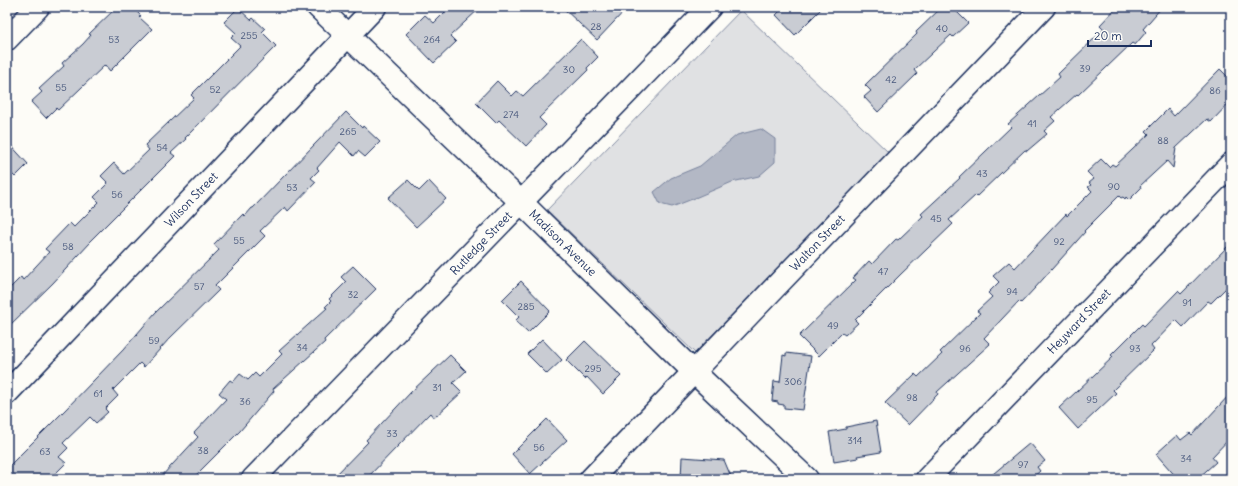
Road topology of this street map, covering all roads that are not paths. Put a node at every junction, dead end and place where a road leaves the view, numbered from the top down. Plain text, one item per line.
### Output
1 (38, 7) edge
2 (318, 7) edge
3 (375, 7) edge
4 (710, 7) edge
5 (1044, 7) edge
6 (347, 35) junction
7 (7, 39) edge
8 (1231, 164) edge
9 (521, 202) junction
10 (694, 372) junction
11 (7, 393) edge
12 (253, 479) edge
13 (591, 479) edge
14 (807, 479) edge
15 (927, 479) edge

1 - 7 street
2 - 6 street, Madison Avenue
3 - 6 street, Wilson Street
4 - 9 street, Rutledge Street
5 - 10 street, Walton Street
6 - 9 street, Madison Avenue
6 - 11 street, Wilson Street
8 - 15 street, Heyward Street
9 - 10 street, Madison Avenue
9 - 12 street, Rutledge Street
10 - 13 street, Walton Street
10 - 14 street, Madison Avenue

